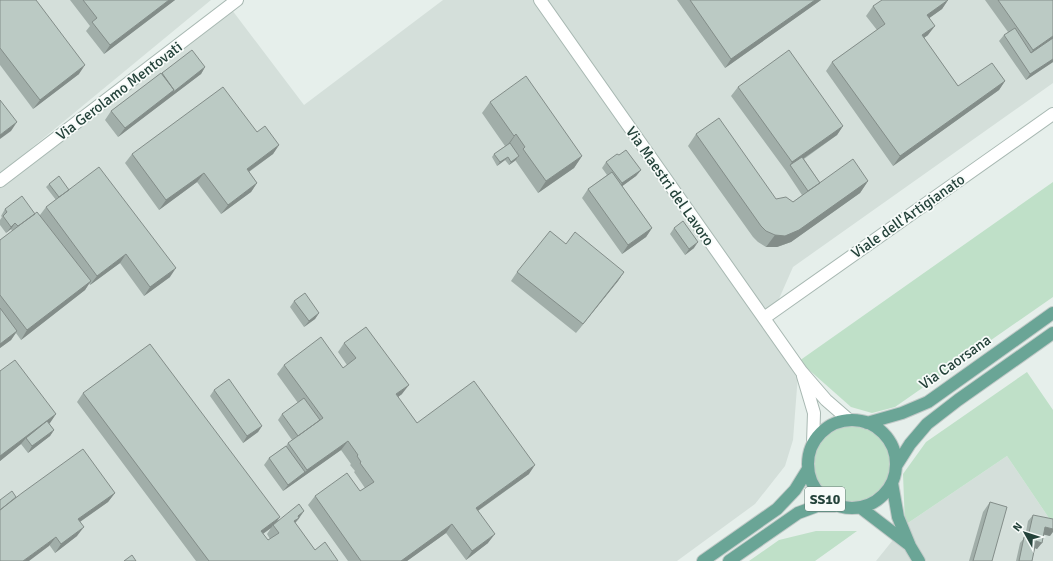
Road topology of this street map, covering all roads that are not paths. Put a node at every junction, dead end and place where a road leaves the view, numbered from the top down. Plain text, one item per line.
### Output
1 (237, 0) edge
2 (540, 0) edge
3 (1053, 114) edge
4 (0, 181) edge
5 (1053, 313) edge
6 (764, 318) junction
7 (1053, 333) edge
8 (801, 371) junction
9 (849, 420) junction
10 (867, 423) junction
11 (813, 443) junction
12 (896, 466) junction
13 (808, 469) junction
14 (892, 483) junction
15 (837, 506) junction
16 (861, 508) junction
17 (910, 546) junction
18 (703, 561) edge
19 (729, 561) edge
20 (919, 561) edge

1 - 4 street, Via Gerolamo Mentovati
2 - 6 street, Via Maestri del Lavoro
3 - 6 street, Viale dell'Artigianato
5 - 10 main road, Via Caorsana / SS10
6 - 8 street, Via Maestri del Lavoro
7 - 12 main road, SS10
8 - 9 street, Via Maestri del Lavoro
8 - 11 street, Via Maestri del Lavoro
9 - 10 main road, SS10
9 - 11 main road
10 - 12 main road, SS10
11 - 13 main road, SS10
12 - 14 main road, SS10
13 - 15 main road, SS10
13 - 18 main road, SS10
14 - 16 main road, SS10
14 - 17 main road
15 - 16 main road, SS10
15 - 19 main road, SS10
16 - 17 main road
17 - 20 main road

